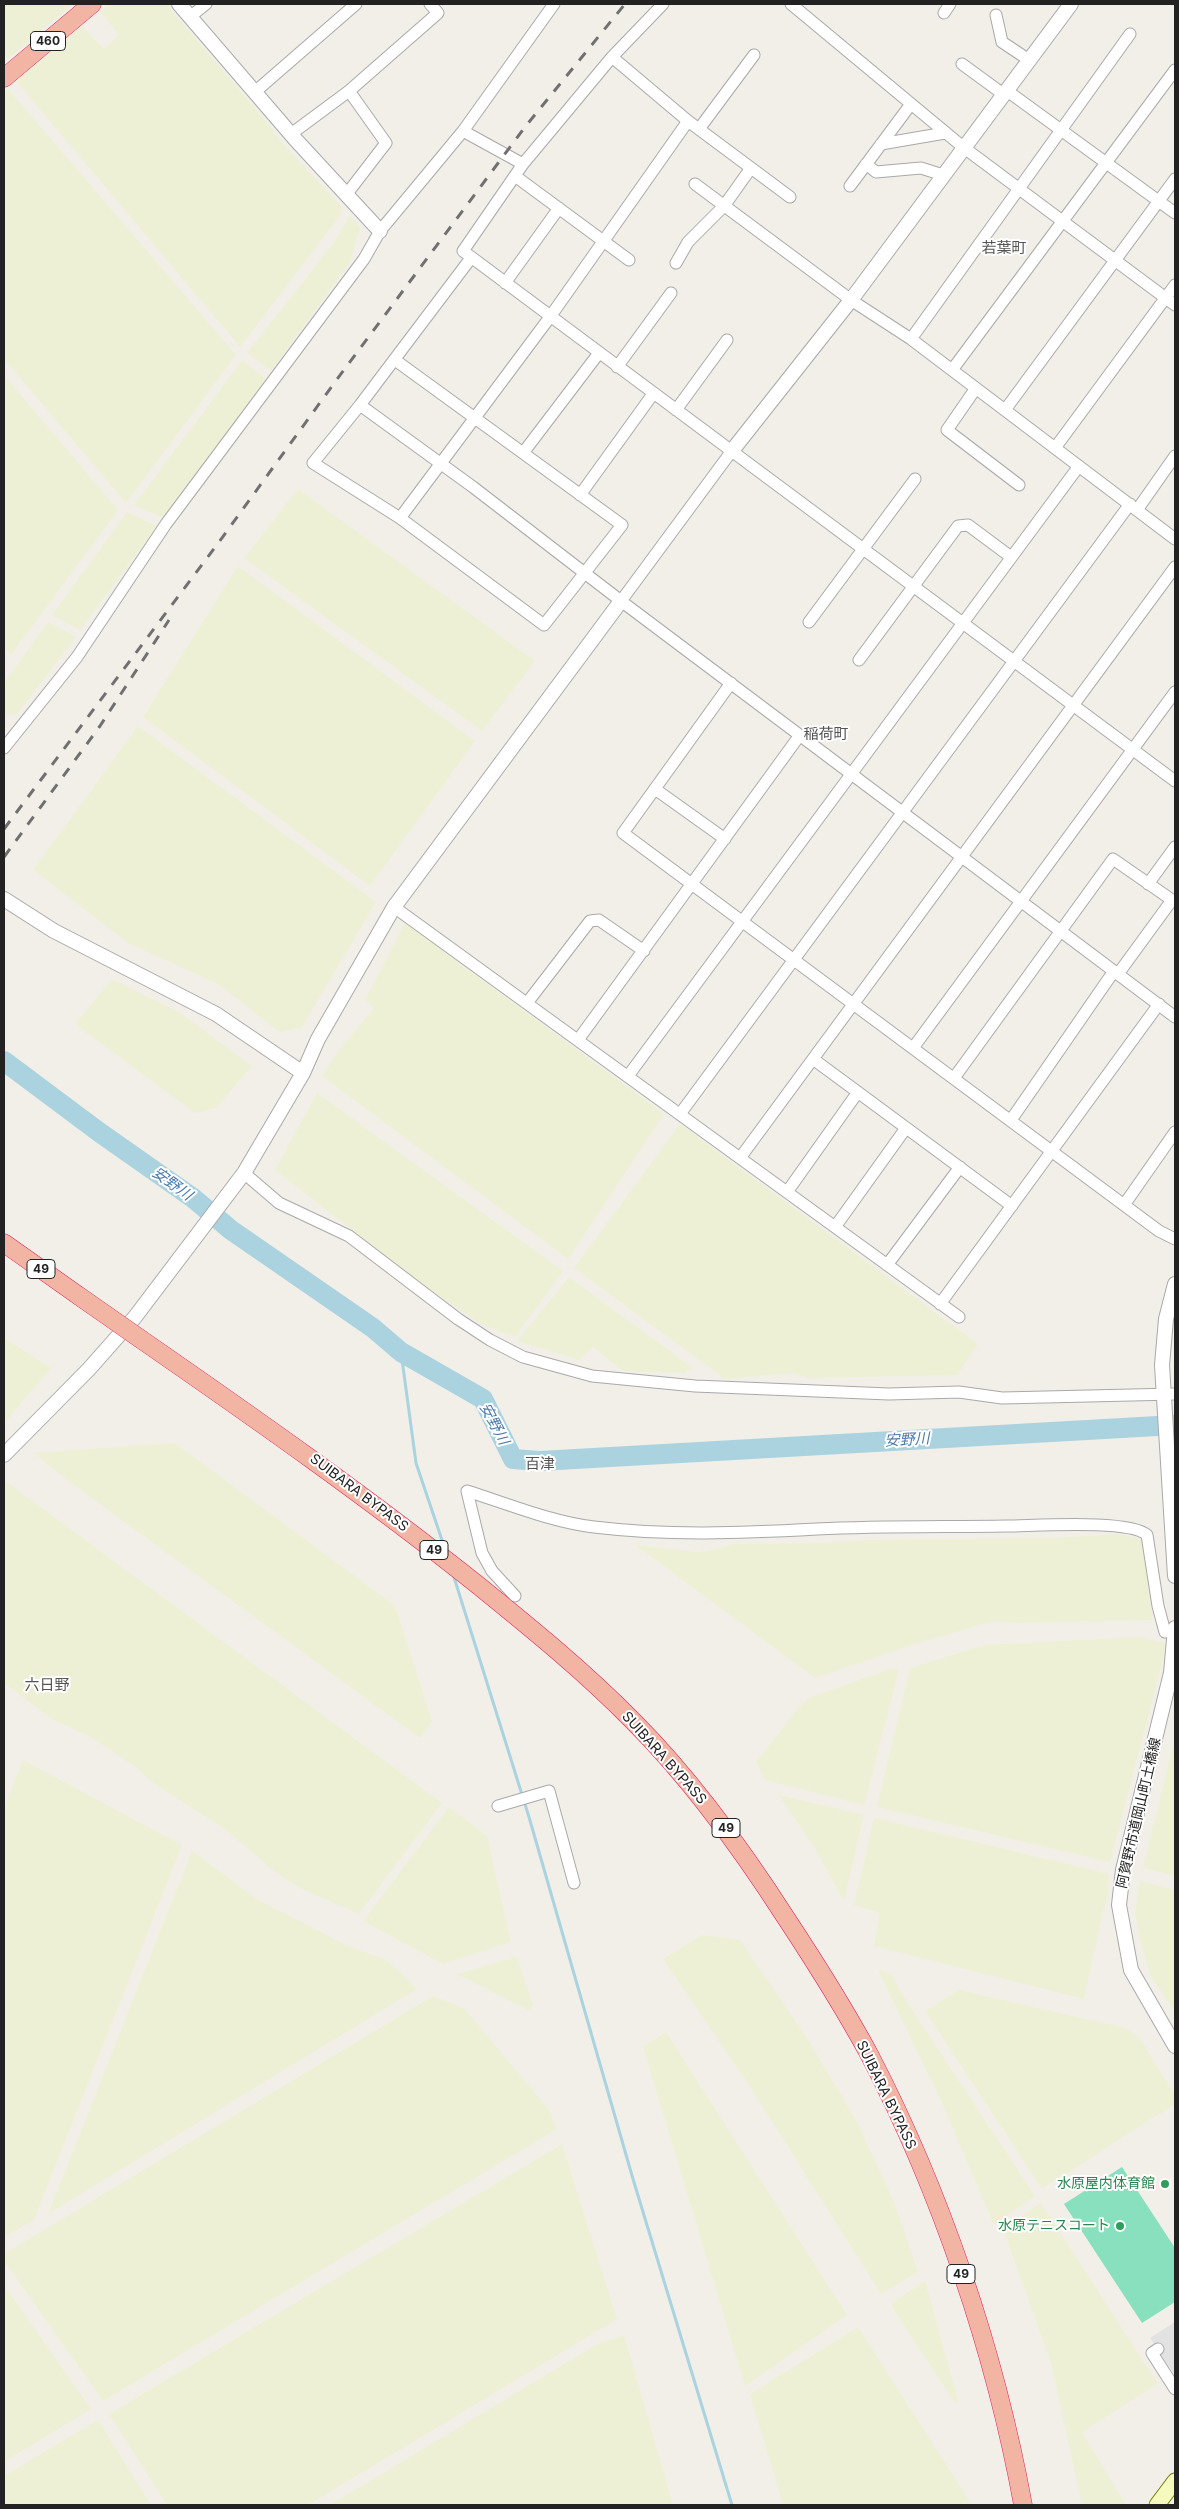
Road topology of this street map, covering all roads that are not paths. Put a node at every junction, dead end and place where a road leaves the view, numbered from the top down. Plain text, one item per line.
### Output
1 (92, 4) edge
2 (180, 4) edge
3 (206, 4) edge
4 (356, 4) edge
5 (430, 4) edge
6 (554, 4) edge
7 (663, 4) edge
8 (791, 4) edge
9 (1071, 4) edge
10 (996, 14) dead end
11 (191, 16) junction
12 (1130, 34) dead end
13 (754, 55) dead end
14 (612, 57) junction
15 (1029, 60) junction
16 (962, 64) dead end
17 (1175, 70) edge
18 (4, 78) edge
19 (256, 91) junction
20 (349, 92) junction
21 (1005, 92) junction
22 (911, 104) junction
23 (688, 121) junction
24 (699, 129) junction
25 (1062, 130) junction
26 (463, 131) junction
27 (945, 132) junction
28 (291, 134) junction
29 (881, 144) junction
30 (963, 147) junction
31 (1107, 163) junction
32 (523, 164) junction
33 (866, 164) junction
34 (751, 168) junction
35 (943, 175) junction
36 (515, 176) junction
37 (1175, 179) edge
38 (695, 184) dead end
39 (850, 186) dead end
40 (1019, 189) junction
41 (346, 195) junction
42 (790, 198) dead end
43 (1159, 201) junction
44 (724, 206) junction
45 (559, 208) junction
46 (1175, 213) edge
47 (1064, 222) junction
48 (380, 231) junction
49 (604, 241) junction
50 (471, 258) junction
51 (629, 260) dead end
52 (1115, 260) junction
53 (676, 263) dead end
54 (505, 283) junction
55 (1175, 285) edge
56 (672, 293) dead end
57 (851, 300) junction
58 (1170, 302) edge
59 (550, 317) junction
60 (911, 339) junction
61 (727, 340) dead end
62 (600, 354) junction
63 (395, 360) junction
64 (617, 366) junction
65 (952, 370) junction
66 (976, 388) junction
67 (653, 394) junction
68 (360, 405) junction
69 (676, 410) junction
70 (1005, 410) junction
71 (476, 418) junction
72 (1055, 448) junction
73 (523, 452) junction
74 (731, 452) junction
75 (1175, 456) edge
76 (442, 464) junction
77 (1079, 466) junction
78 (915, 479) dead end
79 (1019, 485) dead end
80 (580, 494) junction
81 (1133, 507) junction
82 (400, 518) junction
83 (1175, 539) edge
84 (863, 550) junction
85 (1011, 557) junction
86 (1175, 567) edge
87 (585, 573) junction
88 (913, 587) junction
89 (620, 601) junction
90 (809, 622) dead end
91 (962, 624) junction
92 (858, 660) dead end
93 (1014, 662) junction
94 (731, 683) junction
95 (1175, 692) edge
96 (1073, 706) junction
97 (800, 736) junction
98 (4, 748) edge
99 (1132, 750) junction
100 (851, 774) junction
101 (1175, 782) edge
102 (655, 789) junction
103 (902, 812) junction
104 (725, 839) junction
105 (1175, 847) edge
106 (962, 857) junction
107 (692, 884) junction
108 (1148, 884) junction
109 (4, 899) edge
110 (1021, 901) junction
111 (394, 907) junction
112 (742, 921) junction
113 (1061, 931) junction
114 (644, 951) junction
115 (794, 960) junction
116 (1116, 972) junction
117 (527, 1003) junction
118 (853, 1004) junction
119 (1159, 1004) junction
120 (1175, 1016) edge
121 (578, 1040) junction
122 (913, 1048) junction
123 (813, 1059) junction
124 (303, 1073) junction
125 (628, 1076) junction
126 (954, 1078) junction
127 (858, 1092) junction
128 (680, 1114) junction
129 (1010, 1120) junction
130 (906, 1128) junction
131 (1175, 1132) edge
132 (1052, 1151) junction
133 (740, 1158) junction
134 (960, 1168) junction
135 (244, 1173) junction
136 (787, 1192) junction
137 (1124, 1205) junction
138 (1012, 1206) junction
139 (835, 1227) junction
140 (1175, 1239) edge
141 (4, 1243) edge
142 (887, 1265) junction
143 (1175, 1284) edge
144 (940, 1304) junction
145 (959, 1317) dead end
146 (1170, 1394) edge
147 (6, 1453) edge
148 (1172, 1508) edge
149 (1175, 1576) edge
150 (515, 1596) dead end
151 (1170, 1630) edge
152 (498, 1806) dead end
153 (574, 1883) dead end
154 (1175, 2046) edge
155 (1158, 2349) dead end
156 (1175, 2389) edge
157 (1175, 2481) edge
158 (1023, 2505) edge
159 (1157, 2505) edge

1 - 18 highway, 460
2 - 11 street
3 - 11 street
4 - 19 street
5 - 20 street
6 - 26 street
7 - 14 street
8 - 22 street
9 - 15 street
10 - 15 street
11 - 19 street
12 - 25 street
13 - 24 street
14 - 23 street
14 - 32 street
15 - 21 street
16 - 21 street
17 - 31 street
19 - 28 street
20 - 28 street
20 - 41 street
21 - 25 street
21 - 30 street
22 - 27 street
22 - 29 street
23 - 24 street
23 - 49 street
24 - 34 street
25 - 31 street
25 - 40 street
26 - 32 street
26 - 48 street
27 - 29 street
27 - 30 street
28 - 41 street
29 - 33 street
30 - 35 street
30 - 40 street
31 - 43 street
31 - 47 street
32 - 36 street
33 - 35 street
33 - 39 street
34 - 42 street
34 - 44 street
35 - 57 street
36 - 45 street
36 - 50 street
37 - 43 street
38 - 44 street
40 - 47 street
40 - 60 street
41 - 48 street
43 - 46 street
43 - 52 street
44 - 53 street
44 - 57 street
45 - 49 street
45 - 54 street
47 - 52 street
47 - 65 street
48 - 98 street
49 - 51 street
49 - 59 street
50 - 54 street
50 - 63 street
52 - 58 street
52 - 70 street
54 - 59 street
55 - 58 street
56 - 64 street
57 - 60 street
57 - 74 street
58 - 72 street
59 - 62 street
59 - 71 street
60 - 65 street
61 - 69 street
62 - 64 street
62 - 73 street
63 - 68 street
63 - 71 street
64 - 67 street
65 - 66 street
66 - 70 street
66 - 79 street
67 - 69 street
67 - 80 street
68 - 76 street
68 - 82 street
69 - 74 street
70 - 72 street
71 - 73 street
71 - 76 street
72 - 77 street
73 - 80 street
74 - 84 street
74 - 89 street
75 - 81 street
76 - 82 street
76 - 87 street
77 - 81 street
77 - 85 street
78 - 84 street
80 - 87 street
81 - 83 street
81 - 93 street
82 - 87 street
84 - 88 street
84 - 90 street
85 - 88 street
85 - 91 street
86 - 96 street
87 - 89 street
88 - 91 street
88 - 92 street
89 - 94 street
89 - 111 street
91 - 93 street
91 - 100 street
93 - 96 street
93 - 103 street
94 - 97 street
94 - 102 street
95 - 99 street
96 - 99 street
96 - 106 street
97 - 100 street
97 - 104 street
99 - 101 street
99 - 110 street
100 - 103 street
100 - 112 street
102 - 104 street
102 - 107 street
103 - 106 street
103 - 115 street
104 - 107 street
105 - 108 street
106 - 110 street
106 - 118 street
107 - 112 street
107 - 114 street
108 - 113 street
108 - 116 street
109 - 124 street
110 - 113 street
110 - 122 street
111 - 117 street
111 - 124 street
112 - 115 street
112 - 125 street
113 - 116 street
113 - 126 street
114 - 117 street
114 - 121 street
115 - 118 street
115 - 128 street
116 - 119 street
116 - 129 street
117 - 121 street
118 - 122 street
118 - 123 street
119 - 120 street
119 - 132 street
121 - 125 street
122 - 126 street
123 - 127 street
123 - 133 street
124 - 135 street
125 - 128 street
126 - 129 street
127 - 130 street
127 - 136 street
128 - 133 street
129 - 132 street
130 - 134 street
130 - 139 street
131 - 137 street
132 - 137 street
132 - 138 street
133 - 136 street
134 - 138 street
134 - 142 street
135 - 146 street
135 - 147 street
136 - 139 street
137 - 140 street
138 - 144 street
139 - 142 street
141 - 158 highway, SUIBARA BYPASS / 49, bridge
142 - 144 street
143 - 146 street
144 - 145 street
146 - 148 street
148 - 149 street
150 - 151 street
151 - 154 street, 阿賀野市道岡山町土橋線
152 - 153 street
155 - 156 street
157 - 159 main road

